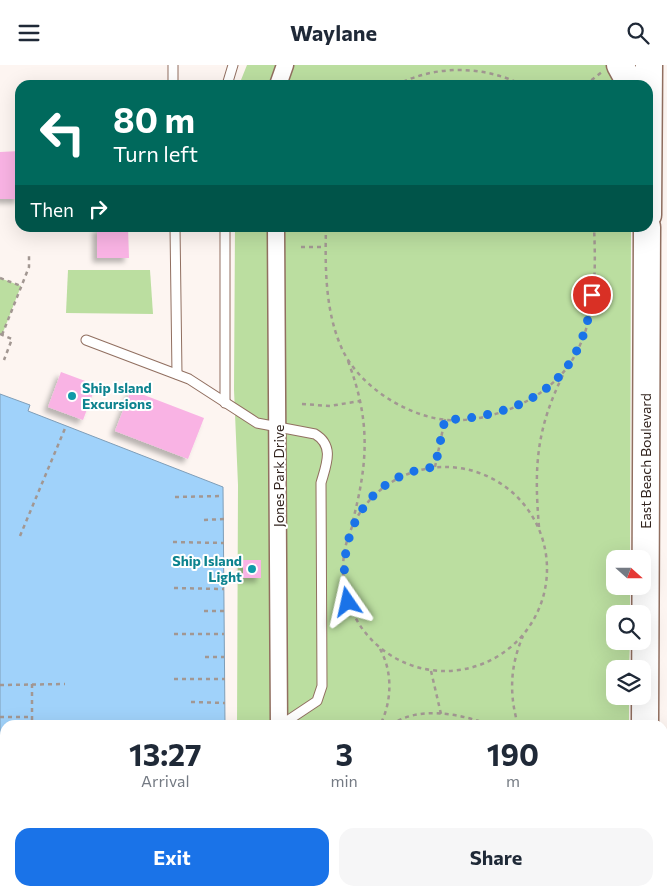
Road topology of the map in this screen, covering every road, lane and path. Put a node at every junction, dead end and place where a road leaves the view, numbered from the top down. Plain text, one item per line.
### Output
1 (173, 65) edge
2 (233, 65) edge
3 (285, 65) edge
4 (649, 65) edge
5 (612, 68) edge
6 (173, 80) edge
7 (228, 80) edge
8 (280, 80) edge
9 (406, 80) edge
10 (510, 80) edge
11 (593, 80) edge
12 (625, 80) edge
13 (649, 80) edge
14 (175, 232) edge
15 (225, 232) edge
16 (276, 232) edge
17 (326, 232) edge
18 (594, 232) edge
19 (647, 232) edge
20 (301, 247) dead end
21 (326, 247) junction
22 (30, 256) dead end
23 (0, 278) edge
24 (21, 286) junction
25 (1, 335) edge
26 (86, 339) dead end
27 (347, 357) junction
28 (4, 360) dead end
29 (564, 371) junction
30 (177, 375) junction
31 (360, 401) junction
32 (225, 403) junction
33 (302, 404) dead end
34 (445, 419) junction
35 (66, 426) dead end
36 (278, 428) junction
37 (435, 467) junction
38 (223, 496) dead end
39 (174, 497) dead end
40 (224, 519) dead end
41 (204, 520) dead end
42 (539, 529) junction
43 (350, 531) junction
44 (20, 536) dead end
45 (173, 542) dead end
46 (224, 543) dead end
47 (174, 587) dead end
48 (224, 589) dead end
49 (204, 611) dead end
50 (224, 611) dead end
51 (525, 633) junction
52 (174, 634) dead end
53 (224, 634) dead end
54 (379, 647) junction
55 (205, 657) dead end
56 (224, 657) dead end
57 (432, 671) junction
58 (174, 679) dead end
59 (225, 679) dead end
60 (32, 684) junction
61 (65, 684) dead end
62 (0, 685) edge
63 (191, 702) dead end
64 (225, 703) dead end
65 (441, 714) junction
66 (0, 717) edge
67 (32, 717) joint
68 (280, 720) edge
69 (288, 720) edge
70 (382, 720) edge
71 (402, 720) edge
72 (472, 720) edge
73 (517, 720) edge
74 (646, 720) edge

1 - 6 lane
2 - 7 lane
3 - 8 street
4 - 13 main road
5 - 11 path
5 - 12 main road
9 - 10 path
14 - 30 lane
15 - 32 lane
16 - 36 street, Jones Park Drive
17 - 21 path
18 - 29 path
19 - 74 main road, East Beach Boulevard
20 - 21 path
21 - 27 path
22 - 24 path
23 - 24 path
24 - 25 path
25 - 28 path
26 - 30 lane
27 - 31 path
27 - 34 path
29 - 34 path
29 - 42 path
30 - 32 lane
31 - 33 path
31 - 43 path
32 - 36 lane
34 - 37 path
35 - 44 path
36 - 68 street, Jones Park Drive
36 - 69 lane
37 - 42 path
37 - 43 path
38 - 39 path
40 - 41 path
42 - 51 path
43 - 54 path
45 - 46 path
47 - 48 path
49 - 50 path
51 - 57 path
51 - 73 path
52 - 53 path
54 - 57 path
54 - 70 path
55 - 56 path
57 - 65 path
58 - 59 path
60 - 61 path
60 - 62 path
60 - 67 path
63 - 64 path
65 - 71 path
65 - 72 path
66 - 67 path

